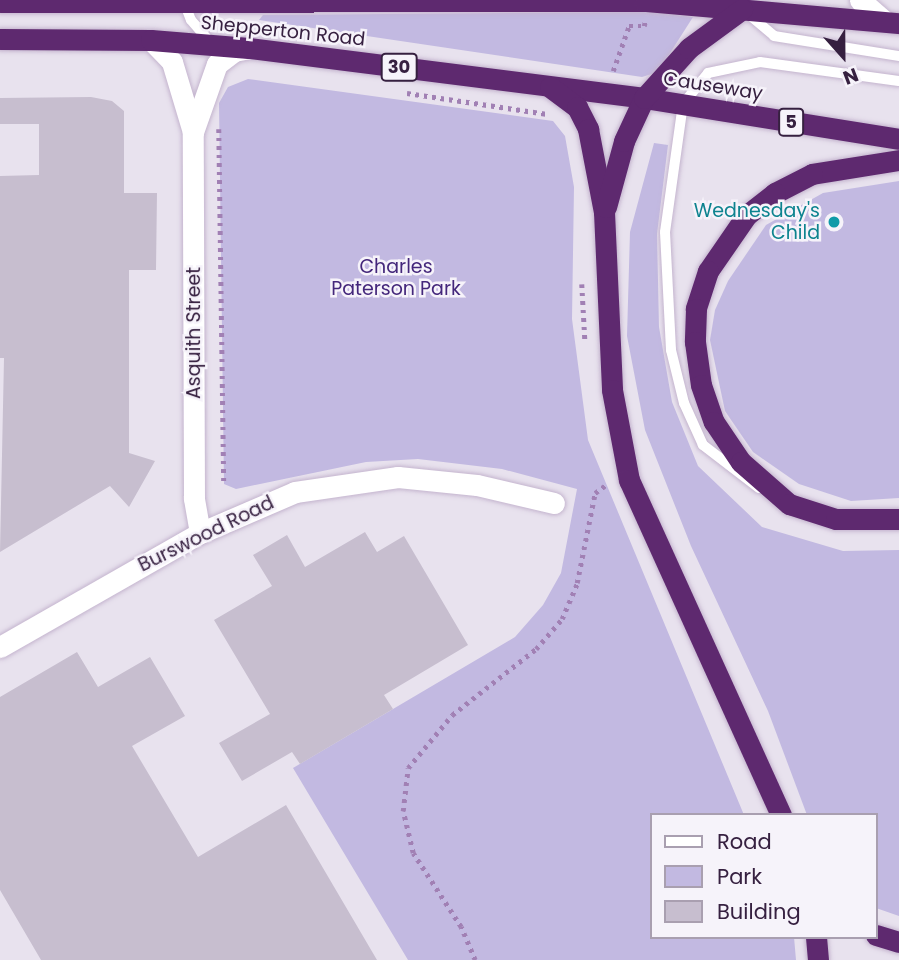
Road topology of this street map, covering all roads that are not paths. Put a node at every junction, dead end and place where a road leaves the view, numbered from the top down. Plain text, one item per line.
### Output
1 (860, 0) edge
2 (184, 1) edge
3 (645, 1) edge
4 (0, 2) edge
5 (743, 9) junction
6 (894, 21) edge
7 (0, 39) edge
8 (151, 40) junction
9 (215, 46) junction
10 (249, 48) junction
11 (899, 56) edge
12 (899, 81) edge
13 (548, 86) junction
14 (644, 98) junction
15 (683, 104) junction
16 (193, 132) junction
17 (899, 139) edge
18 (899, 160) edge
19 (604, 212) junction
20 (554, 503) dead end
21 (789, 504) junction
22 (899, 519) edge
23 (200, 533) junction
24 (0, 647) edge
25 (780, 813) edge
26 (878, 936) edge
27 (816, 939) edge
28 (899, 942) edge
29 (818, 960) edge

1 - 6 street
2 - 3 highway, Shepperton Road
2 - 4 highway, Shepperton Road
2 - 9 lane
3 - 5 highway, Shepperton Road
5 - 6 highway
5 - 11 lane
5 - 14 highway
7 - 8 highway, Shepperton Road / 30
8 - 9 highway, Shepperton Road / 30
8 - 16 street, Asquith Street
9 - 10 highway, Shepperton Road / 30
10 - 13 highway, Shepperton Road / 30
10 - 16 street, Asquith Street
12 - 15 lane
13 - 14 highway, Shepperton Road / 30
13 - 19 highway
14 - 15 highway, Causeway / 5
14 - 19 highway
15 - 17 highway, Causeway / 5
15 - 21 lane
16 - 23 street, Asquith Street
18 - 21 highway
19 - 25 highway
20 - 23 street, Burswood Road
21 - 22 highway
23 - 24 street, Burswood Road
26 - 28 highway
27 - 29 highway

